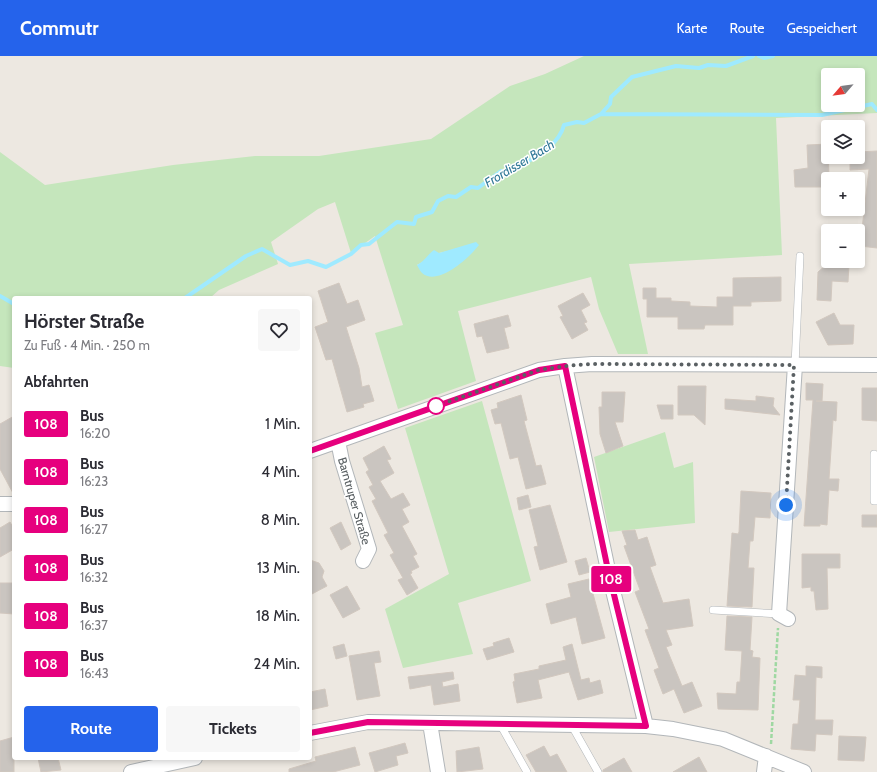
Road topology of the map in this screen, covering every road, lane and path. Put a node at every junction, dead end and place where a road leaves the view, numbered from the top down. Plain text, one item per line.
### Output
1 (800, 256) dead end
2 (794, 365) junction
3 (877, 365) edge
4 (565, 366) junction
5 (338, 441) junction
6 (312, 450) edge
7 (874, 454) dead end
8 (877, 501) edge
9 (0, 504) edge
10 (12, 504) edge
11 (363, 561) dead end
12 (713, 610) dead end
13 (784, 617) junction
14 (430, 723) junction
15 (500, 724) junction
16 (572, 726) junction
17 (646, 726) junction
18 (312, 733) edge
19 (766, 756) junction
20 (186, 760) edge
21 (131, 772) edge
22 (438, 772) edge
23 (527, 772) edge
24 (598, 772) edge
25 (764, 772) edge
26 (804, 772) edge

1 - 2 lane
2 - 3 street
2 - 4 street
2 - 13 street
4 - 5 street
4 - 17 street
5 - 6 street
5 - 11 street, Barntruper Straße
7 - 8 lane
9 - 10 street
12 - 13 lane
13 - 19 path
14 - 15 street
14 - 18 street
14 - 22 street
15 - 16 street
15 - 23 lane
16 - 17 street
16 - 24 lane
17 - 19 street
19 - 25 street
19 - 26 street
20 - 21 street

